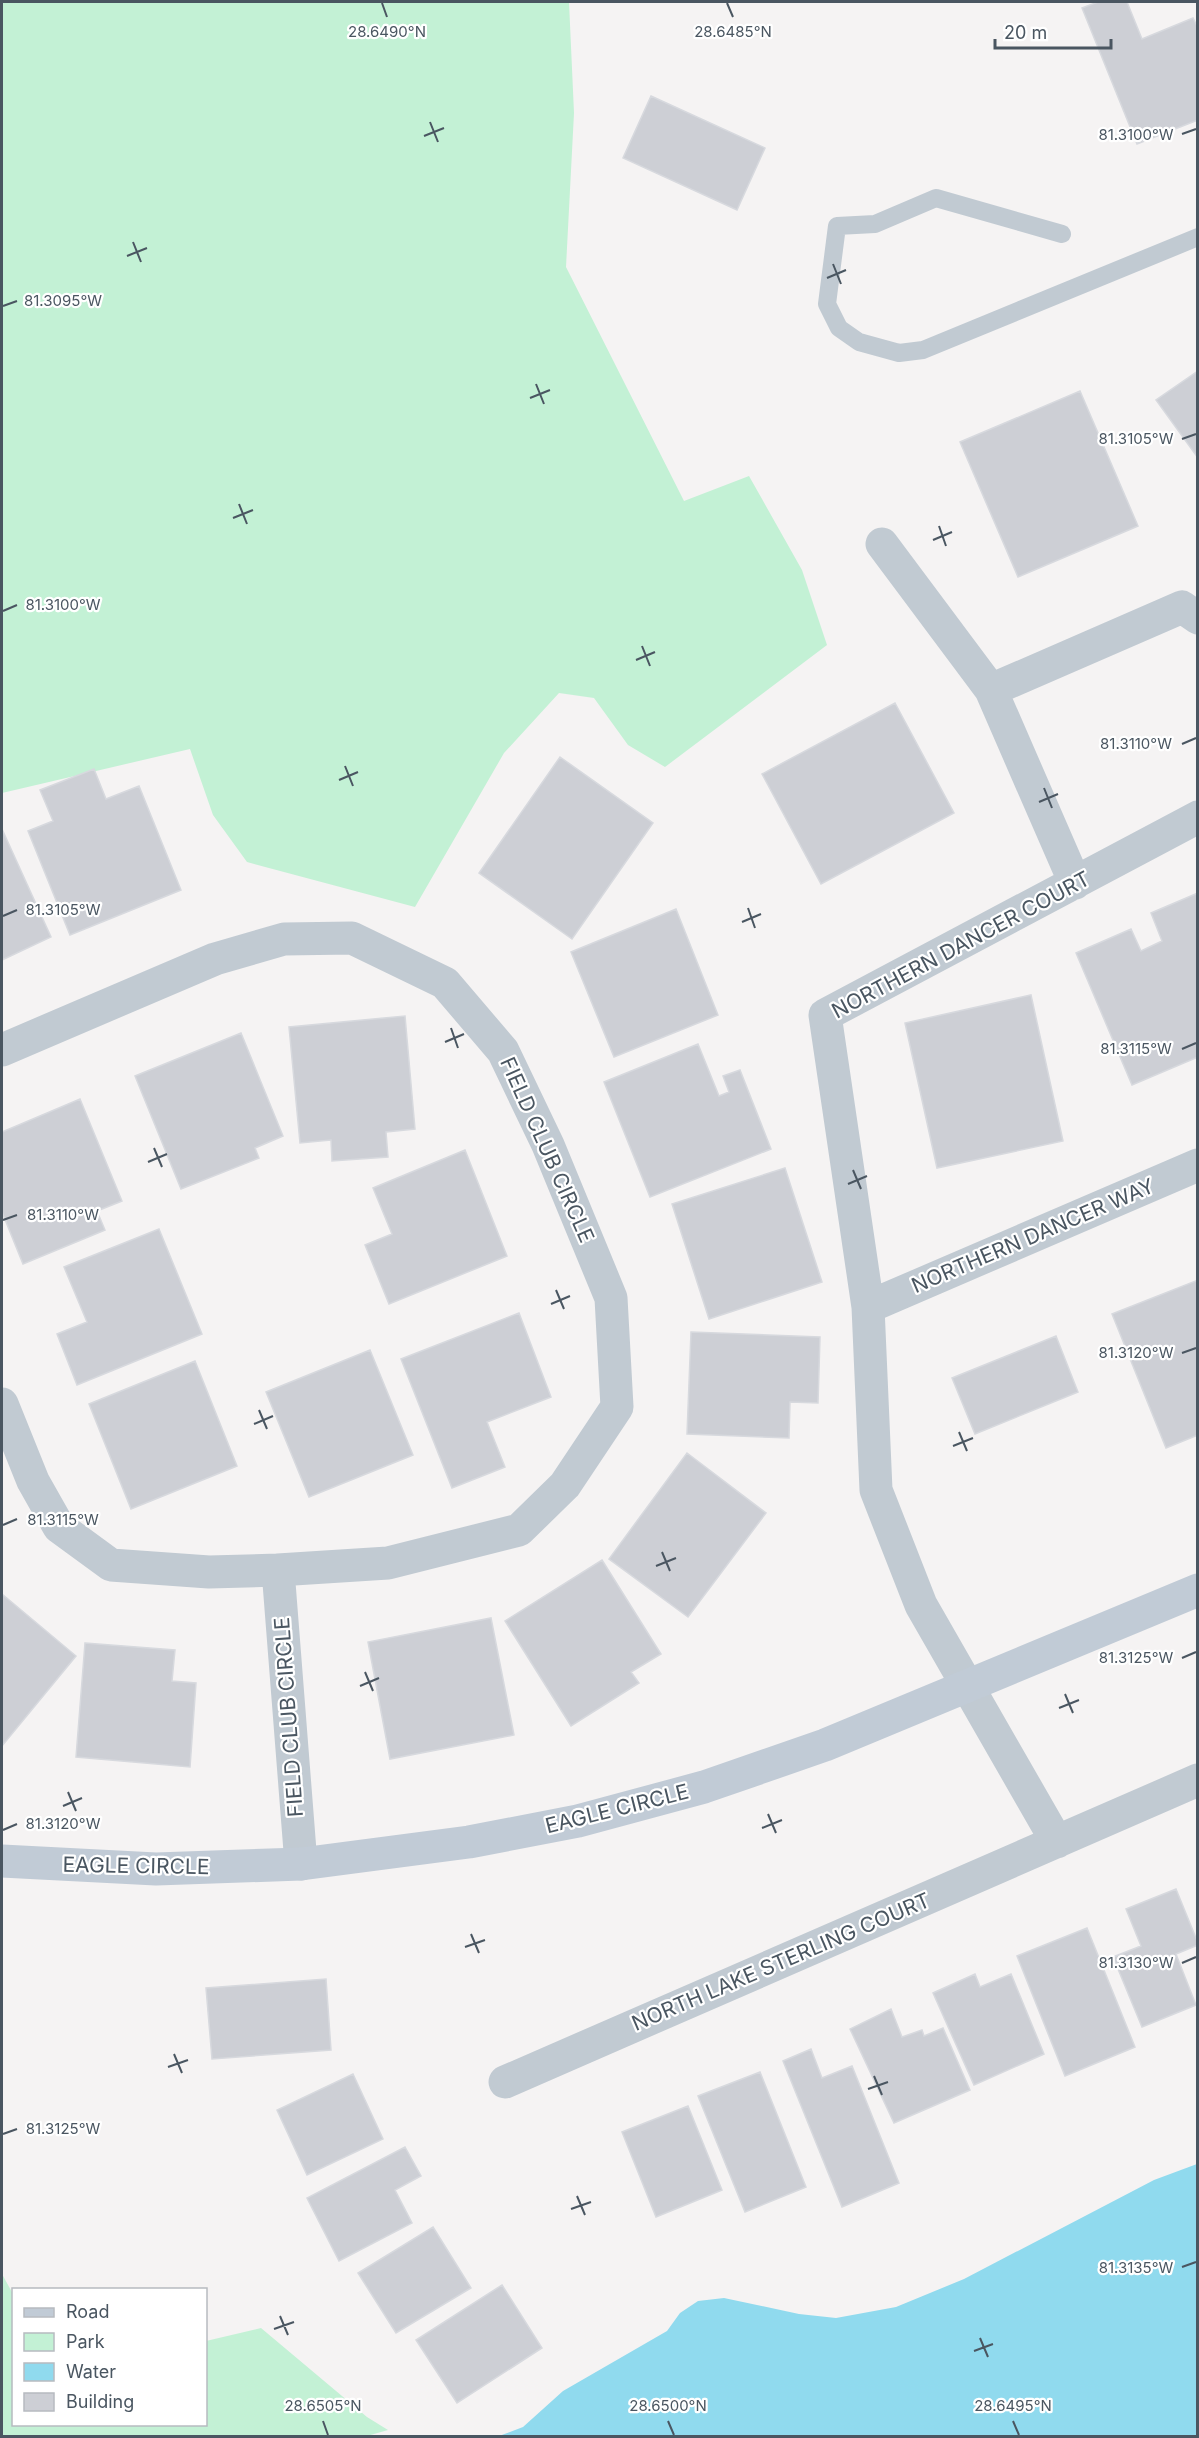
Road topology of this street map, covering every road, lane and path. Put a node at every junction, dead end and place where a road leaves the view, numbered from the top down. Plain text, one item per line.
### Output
1 (1062, 234) dead end
2 (1197, 237) edge
3 (882, 544) dead end
4 (1197, 618) edge
5 (991, 690) junction
6 (1197, 818) edge
7 (1075, 883) junction
8 (2, 1050) edge
9 (1197, 1165) edge
10 (868, 1307) junction
11 (2, 1404) edge
12 (278, 1570) junction
13 (1197, 1590) edge
14 (965, 1685) junction
15 (1197, 1780) edge
16 (1057, 1842) junction
17 (2, 1861) edge
18 (301, 1864) junction
19 (505, 2082) dead end

1 - 2 lane
3 - 5 street
4 - 5 street
5 - 7 street
6 - 7 street, NORTHERN DANCER COURT
7 - 10 street, NORTHERN DANCER COURT
8 - 12 street, FIELD CLUB CIRCLE
9 - 10 street, NORTHERN DANCER WAY
10 - 14 street, NORTHERN DANCER COURT
11 - 12 street, FIELD CLUB CIRCLE
12 - 18 street, FIELD CLUB CIRCLE
13 - 14 street, EAGLE CIRCLE
14 - 16 street, NORTHERN DANCER COURT
14 - 18 street, EAGLE CIRCLE
15 - 16 street, NORTH LAKE STERLING COURT
16 - 19 street, NORTH LAKE STERLING COURT
17 - 18 street, EAGLE CIRCLE

